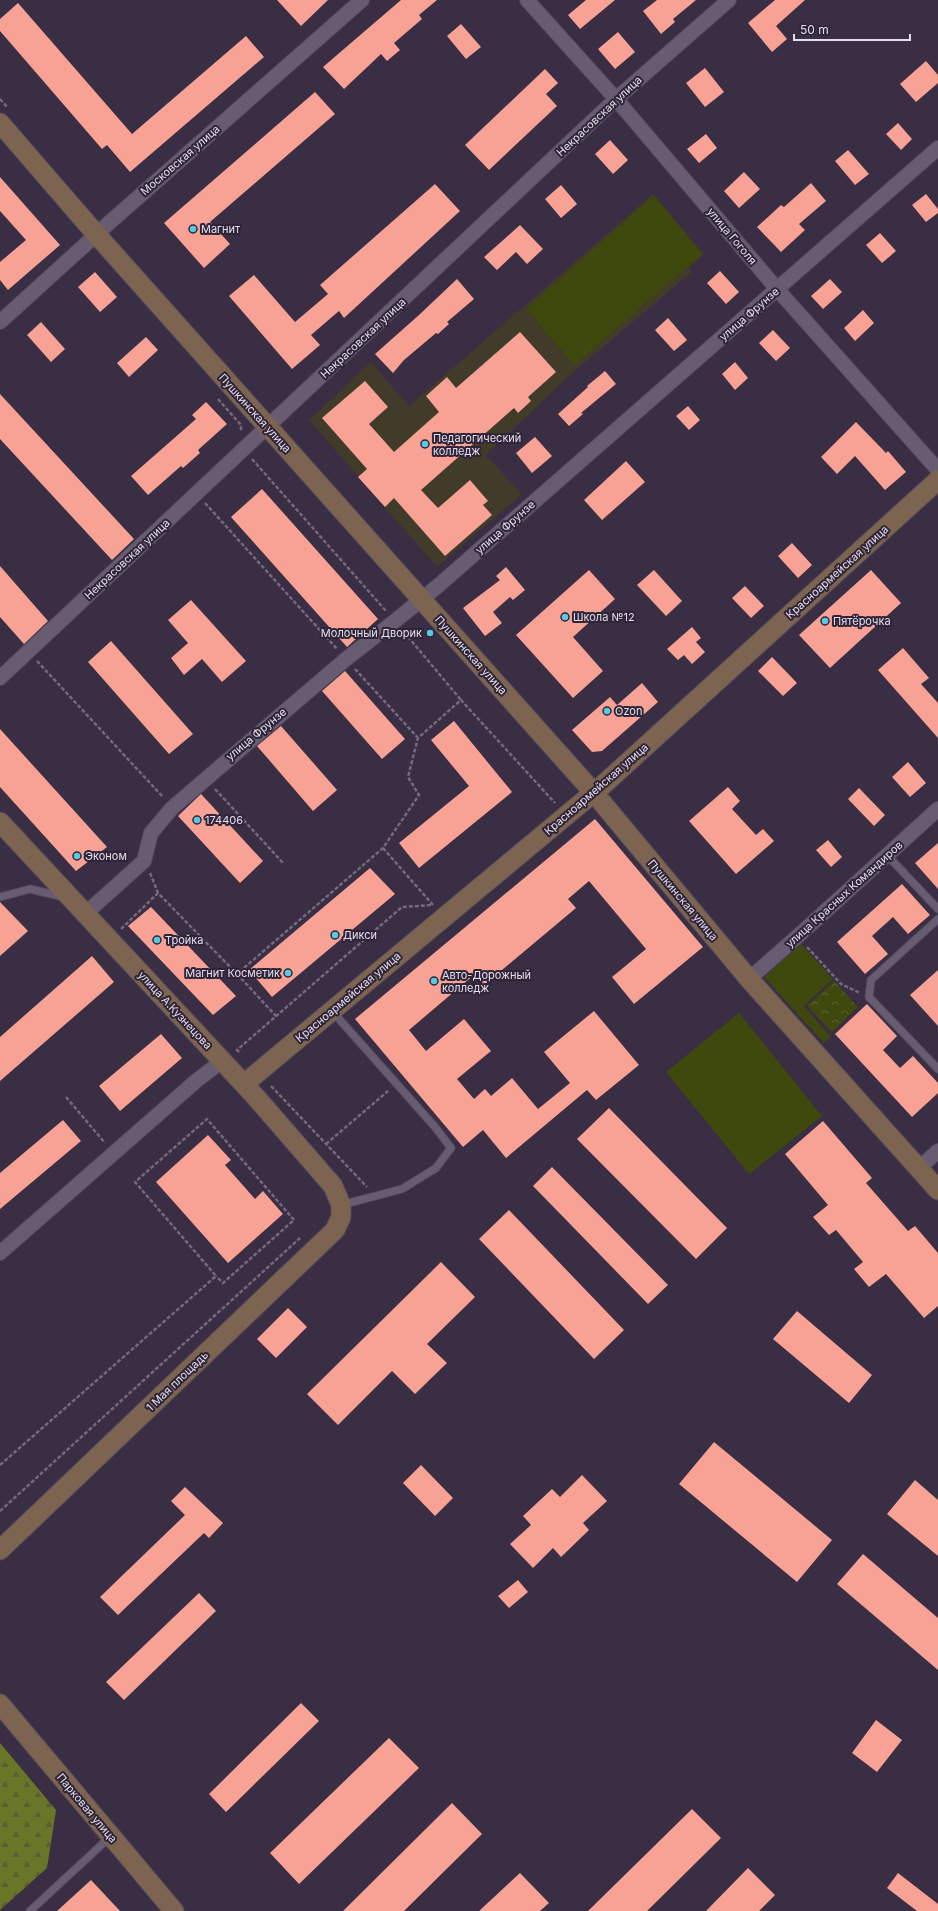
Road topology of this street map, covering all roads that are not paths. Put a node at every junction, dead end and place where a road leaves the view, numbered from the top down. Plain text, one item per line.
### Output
1 (362, 0) edge
2 (527, 0) edge
3 (729, 0) edge
4 (616, 99) junction
5 (0, 123) edge
6 (938, 148) edge
7 (96, 234) junction
8 (777, 289) junction
9 (0, 322) edge
10 (268, 427) junction
11 (938, 470) edge
12 (938, 480) edge
13 (422, 600) junction
14 (0, 678) edge
15 (594, 793) junction
16 (938, 809) edge
17 (5, 830) edge
18 (887, 855) junction
19 (0, 897) edge
20 (73, 899) junction
21 (938, 909) edge
22 (86, 913) junction
23 (938, 919) edge
24 (749, 979) junction
25 (332, 1011) junction
26 (229, 1055) junction
27 (938, 1069) edge
28 (249, 1090) junction
29 (938, 1151) edge
30 (919, 1168) junction
31 (938, 1190) edge
32 (341, 1205) junction
33 (0, 1253) edge
34 (0, 1550) edge
35 (0, 1704) edge
36 (111, 1836) junction
37 (30, 1911) edge
38 (174, 1911) edge

1 - 7 street, Московская улица
2 - 4 street, улица Гоголя
3 - 4 street, Некрасовская улица
4 - 8 street, улица Гоголя
4 - 10 street, Некрасовская улица
5 - 7 main road, Пушкинская улица
6 - 8 street, улица Фрунзе
7 - 9 street, Московская улица
7 - 10 main road, Пушкинская улица
8 - 11 street, улица Гоголя
8 - 13 street, улица Фрунзе
10 - 13 main road, Пушкинская улица
10 - 14 street, Некрасовская улица
12 - 15 main road, Красноармейская улица
13 - 15 main road, Пушкинская улица
13 - 22 street, улица Фрунзе
15 - 24 main road, Пушкинская улица
15 - 25 main road, Красноармейская улица
16 - 18 street, улица Красных Командиров
17 - 20 main road, улица А.Кузнецова
18 - 21 lane
18 - 24 street, улица Красных Командиров
19 - 20 lane
20 - 22 main road, улица А.Кузнецова
22 - 26 main road, улица А.Кузнецова
23 - 27 lane
24 - 30 main road, Пушкинская улица
25 - 28 main road, Красноармейская улица
25 - 32 lane
26 - 28 main road, улица А.Кузнецова
26 - 33 street
28 - 32 main road, улица А.Кузнецова
29 - 30 street
30 - 31 main road, Пушкинская улица
32 - 34 main road, 1 Мая площадь
35 - 36 main road, Парковая улица
36 - 37 lane
36 - 38 main road, Парковая улица

